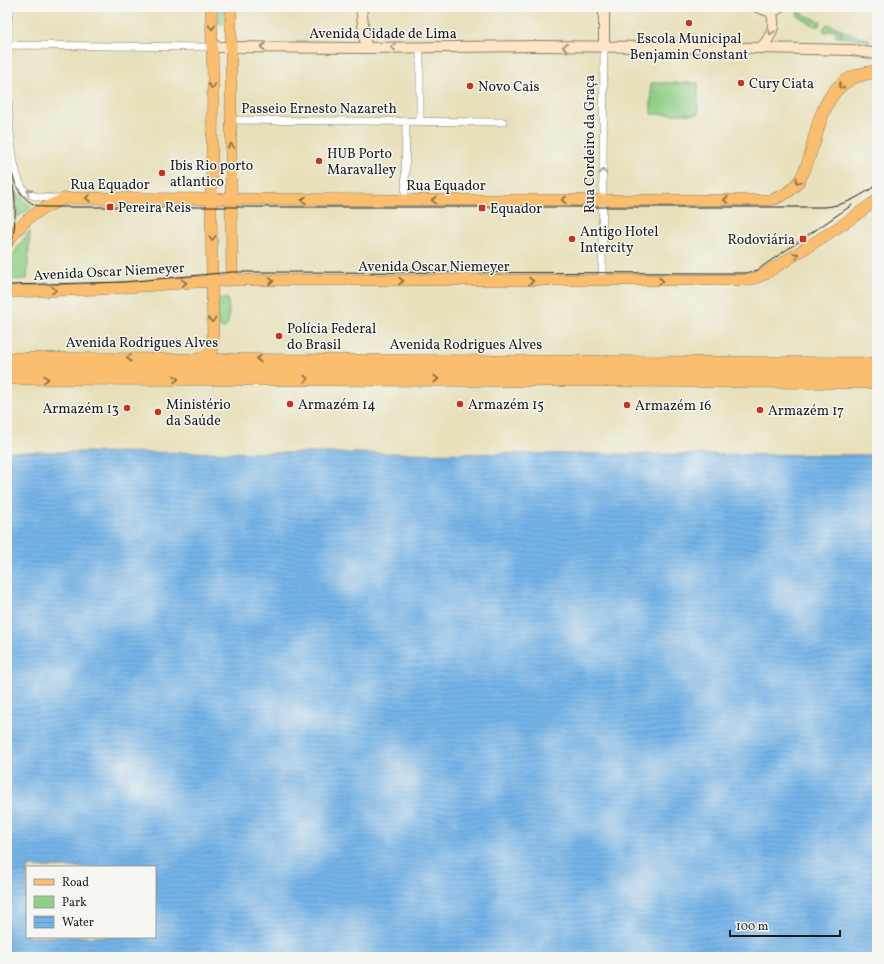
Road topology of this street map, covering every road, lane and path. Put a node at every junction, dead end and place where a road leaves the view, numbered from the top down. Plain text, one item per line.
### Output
1 (8, 7) edge
2 (211, 7) edge
3 (231, 7) edge
4 (361, 7) edge
5 (604, 7) edge
6 (757, 7) edge
7 (780, 7) edge
8 (771, 12) junction
9 (7, 45) edge
10 (212, 47) junction
11 (231, 47) junction
12 (420, 47) junction
13 (604, 47) junction
14 (366, 48) junction
15 (760, 48) junction
16 (877, 54) edge
17 (877, 72) edge
18 (231, 120) junction
19 (406, 121) junction
20 (420, 121) junction
21 (502, 122) dead end
22 (814, 145) joint
23 (66, 198) junction
24 (211, 199) junction
25 (231, 199) junction
26 (405, 200) junction
27 (603, 200) junction
28 (877, 200) edge
29 (10, 239) edge
30 (232, 280) junction
31 (212, 281) junction
32 (602, 281) junction
33 (7, 292) edge
34 (200, 358) junction
35 (9, 361) edge
36 (877, 363) edge
37 (713, 370) junction
38 (877, 370) edge
39 (7, 378) edge
40 (877, 382) edge

1 - 9 street
2 -> 10 main road
3 - 11 main road
4 - 14 main road
5 - 13 main road, Rua Cordeiro da Graça
6 - 8 main road
7 - 8 main road
8 -> 15 main road
9 - 10 street, Avenida Cidade de Lima
23 -> 9 street
10 - 11 main road, Avenida Cidade de Lima
10 -> 24 main road
14 -> 11 main road, Avenida Cidade de Lima
11 - 18 main road
13 -> 12 main road, Avenida Cidade de Lima
12 -> 14 main road, Avenida Cidade de Lima
12 - 20 street
13 - 15 main road, Avenida Cidade de Lima
27 -> 13 street, Rua Cordeiro da Graça
15 - 16 main road, Avenida Cidade de Lima
17 -> 22 highway
18 - 19 street, Passeio Ernesto Nazareth
25 -> 18 main road
19 - 20 street, Passeio Ernesto Nazareth
19 - 26 street, Passeio Ernesto Nazareth
20 - 21 street, Passeio Ernesto Nazareth
22 -> 27 main road, Rua Equador
24 -> 23 main road, Rua Equador
23 - 29 main road, Rua Equador
24 - 25 main road, Rua Equador
24 -> 31 main road
26 -> 25 main road, Rua Equador
25 - 30 main road
27 -> 26 main road, Rua Equador
27 - 32 street, Rua Cordeiro da Graça
32 -> 28 main road, Avenida Oscar Niemeyer
30 - 31 main road, Avenida Oscar Niemeyer
30 -> 32 main road, Avenida Oscar Niemeyer
33 -> 31 main road, Avenida Oscar Niemeyer
31 -> 34 main road
34 -> 35 main road, Avenida Rodrigues Alves
36 -> 34 main road, Avenida Rodrigues Alves
35 - 37 highway, Avenida Rodrigues Alves
36 - 37 highway
37 - 38 highway, Avenida Rodrigues Alves
39 -> 40 highway

